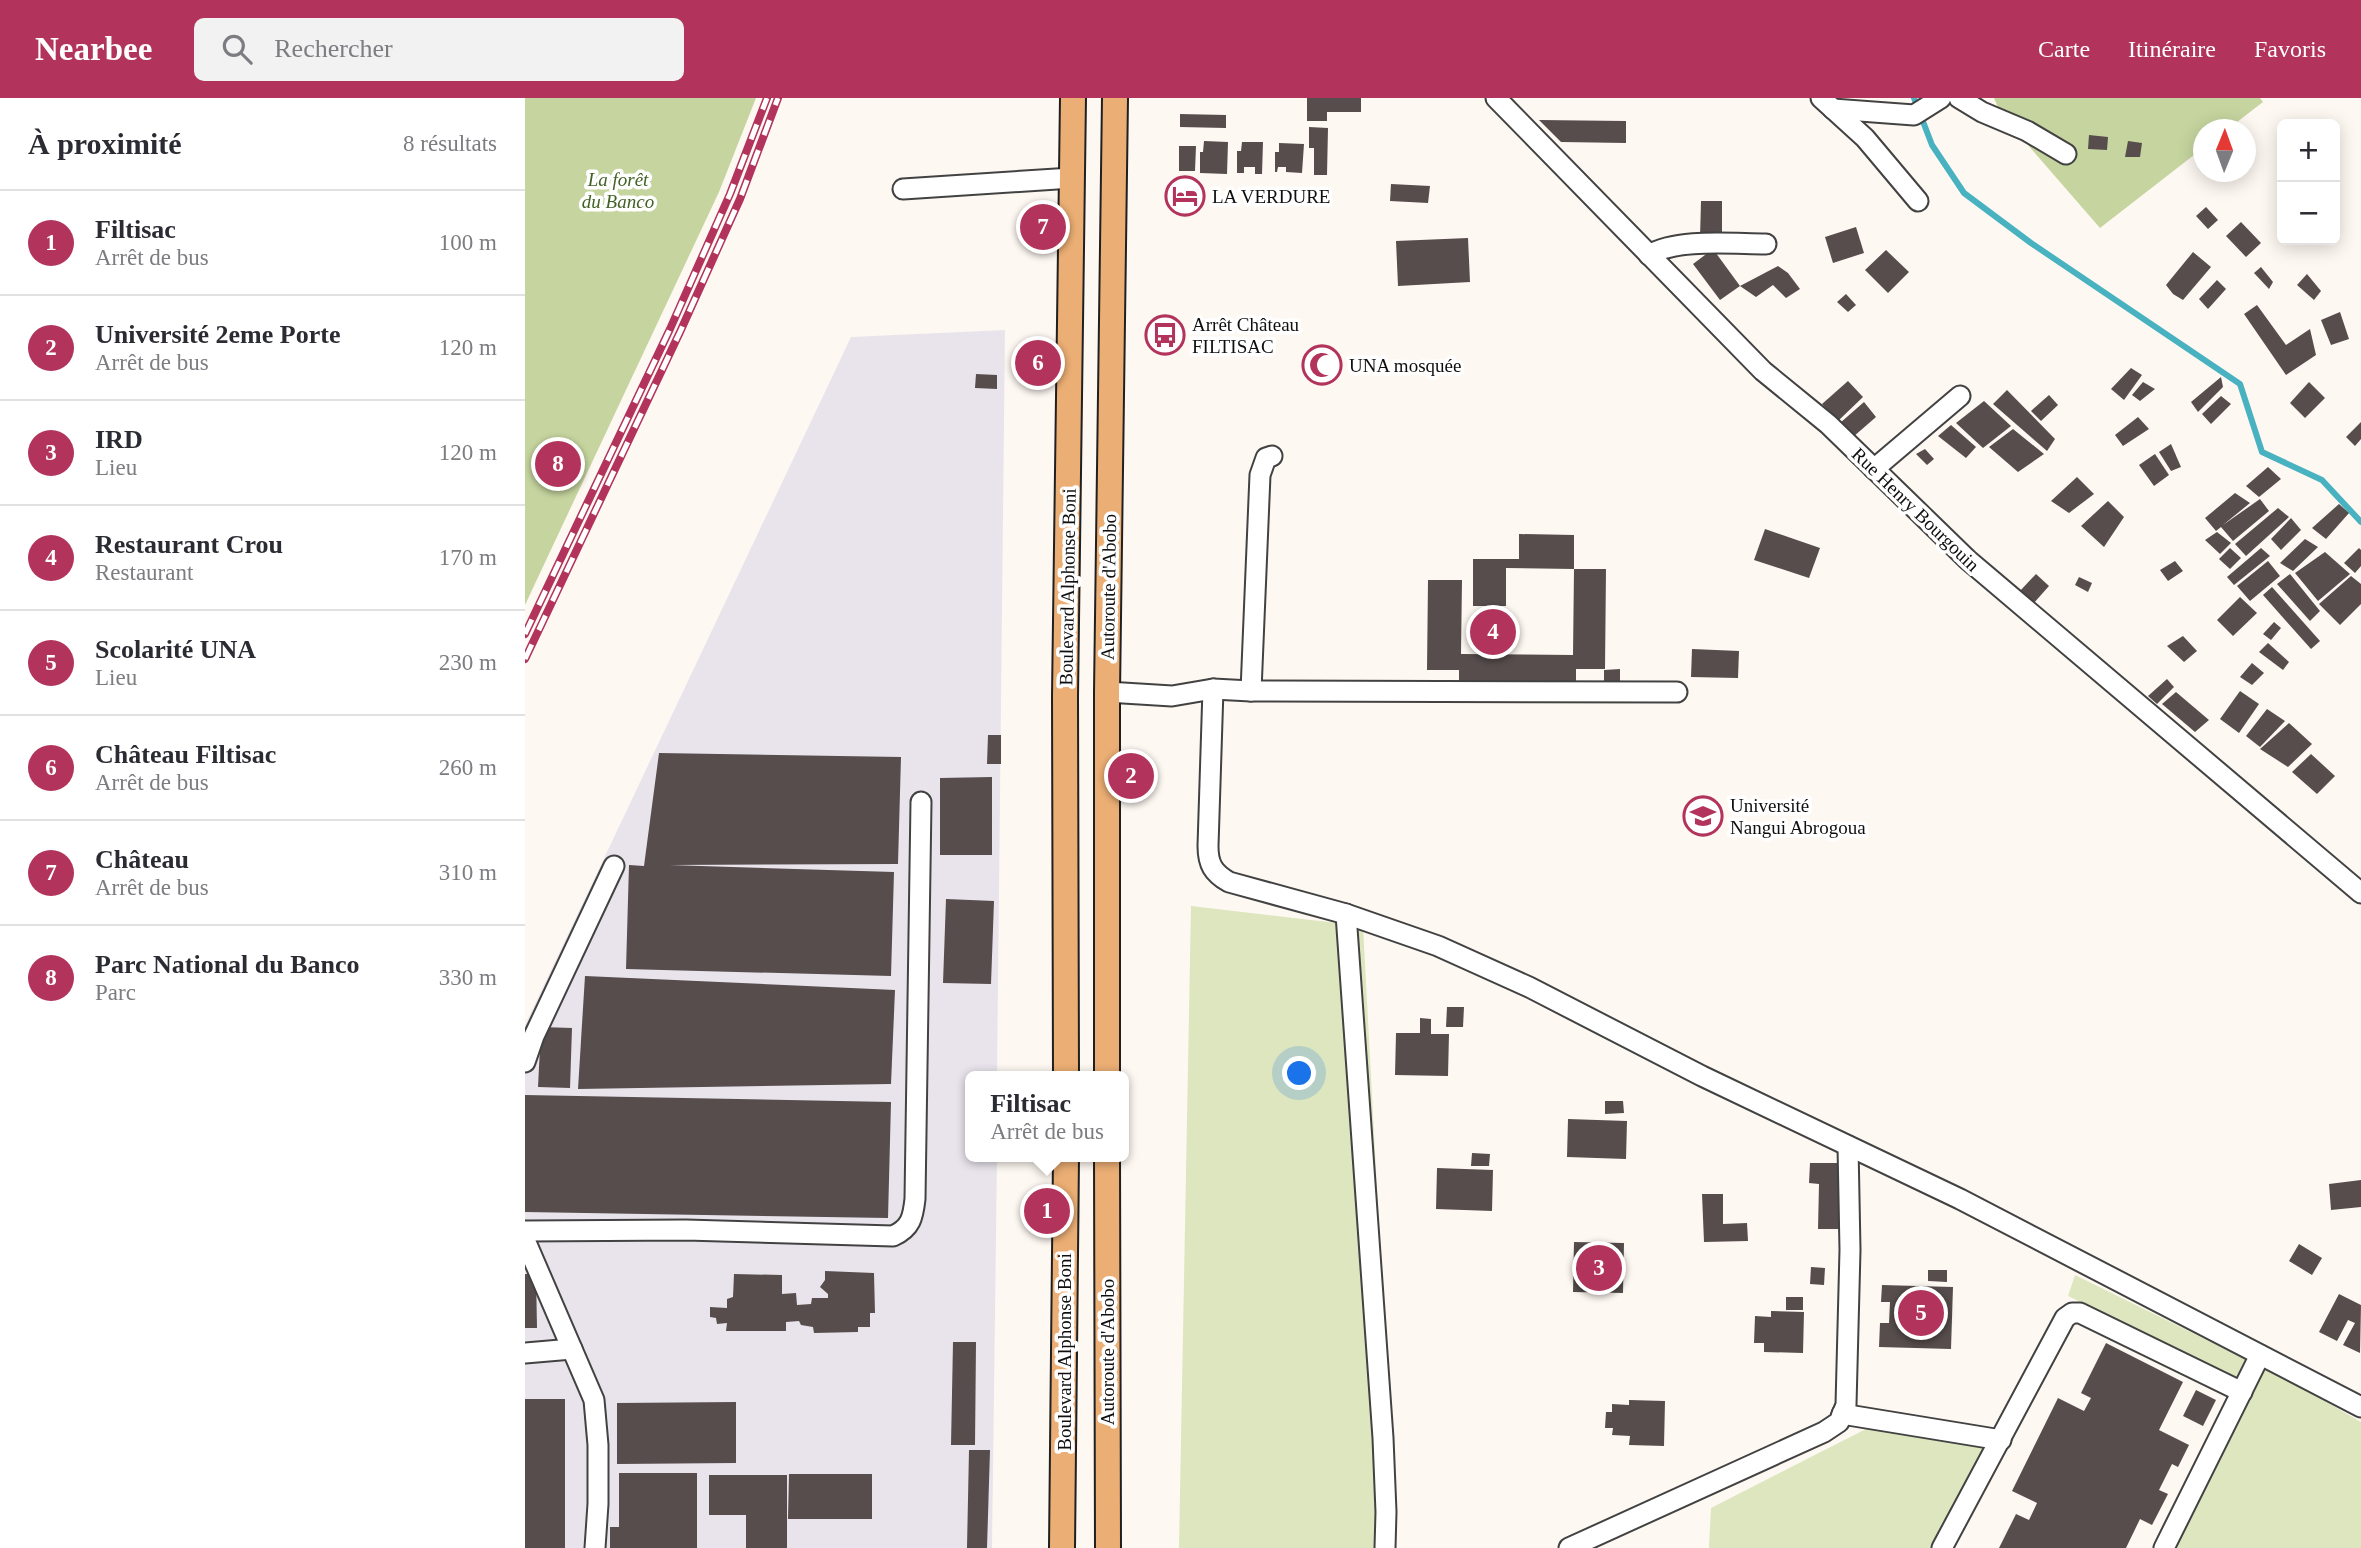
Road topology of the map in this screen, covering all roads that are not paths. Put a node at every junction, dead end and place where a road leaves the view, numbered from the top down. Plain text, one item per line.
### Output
1 (1073, 98) edge
2 (1115, 98) edge
3 (1496, 98) edge
4 (1941, 98) edge
5 (1959, 98) edge
6 (1827, 104) edge
7 (2066, 154) dead end
8 (1072, 178) junction
9 (903, 189) dead end
10 (1918, 201) dead end
11 (1766, 244) dead end
12 (1649, 255) junction
13 (1960, 396) dead end
14 (1272, 456) dead end
15 (1874, 469) junction
16 (1213, 689) junction
17 (1251, 691) junction
18 (1107, 692) junction
19 (1677, 692) dead end
20 (921, 802) dead end
21 (614, 866) dead end
22 (2361, 893) edge
23 (1346, 914) junction
24 (525, 1062) edge
25 (1066, 1071) edge
26 (1107, 1071) edge
27 (1848, 1146) junction
28 (1066, 1162) edge
29 (1107, 1162) edge
30 (525, 1231) edge
31 (525, 1240) edge
32 (572, 1349) junction
33 (525, 1353) edge
34 (2260, 1355) junction
35 (2242, 1392) junction
36 (2361, 1408) edge
37 (1842, 1414) junction
38 (2001, 1440) junction
39 (595, 1548) edge
40 (1062, 1548) edge
41 (1108, 1548) edge
42 (1385, 1548) edge
43 (1569, 1548) edge
44 (1942, 1548) edge
45 (2164, 1548) edge

1 - 8 main road, Boulevard Alphonse Boni
2 - 18 main road, Autoroute d'Abobo
3 - 12 street, Rue Henry Bourgouin
4 - 6 street
5 - 7 street
6 - 10 street
8 - 9 street
8 - 25 main road, Boulevard Alphonse Boni
11 - 12 street
12 - 15 street, Rue Henry Bourgouin
13 - 15 street
14 - 17 street
15 - 22 street, Rue Henry Bourgouin
16 - 17 street
16 - 18 street
16 - 23 street
17 - 19 street
18 - 26 main road, Autoroute d'Abobo
20 - 30 street
21 - 24 street
23 - 27 street
23 - 42 street
27 - 34 street
27 - 37 street
28 - 40 main road, Boulevard Alphonse Boni
29 - 41 main road, Autoroute d'Abobo
31 - 32 street
32 - 33 street
32 - 39 street
34 - 35 street
34 - 36 street
35 - 38 street
35 - 45 street
37 - 38 street
37 - 43 street
38 - 44 street

